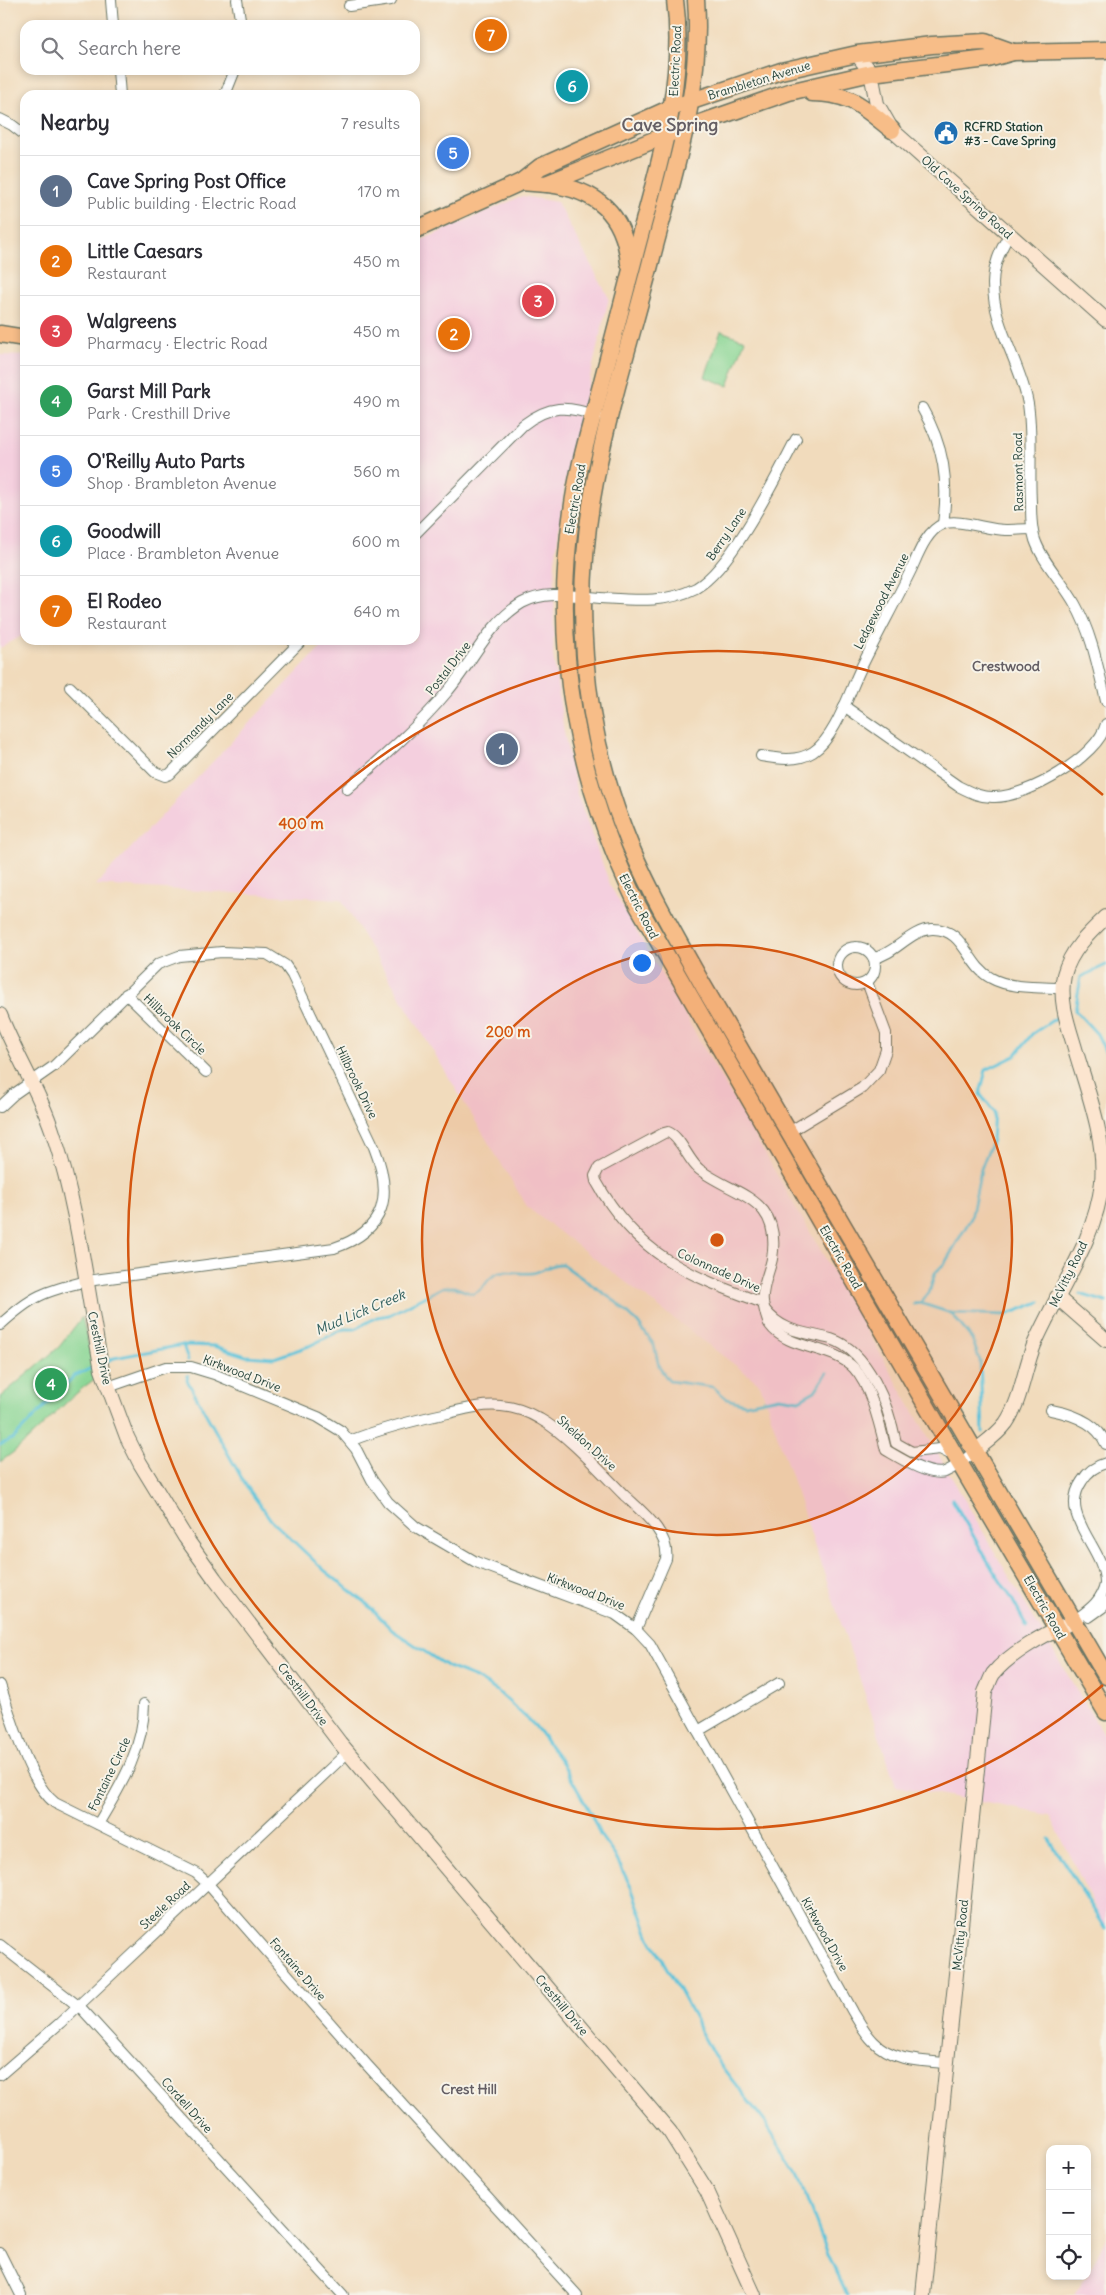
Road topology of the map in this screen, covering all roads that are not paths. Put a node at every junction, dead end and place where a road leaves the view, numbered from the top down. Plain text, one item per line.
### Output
1 (111, 0) edge
2 (237, 0) edge
3 (391, 0) edge
4 (675, 0) edge
5 (696, 0) edge
6 (349, 6) dead end
7 (113, 20) edge
8 (239, 20) edge
9 (1106, 50) edge
10 (1013, 52) junction
11 (857, 54) junction
12 (871, 73) junction
13 (118, 75) edge
14 (233, 75) edge
15 (120, 90) edge
16 (227, 90) edge
17 (789, 92) junction
18 (691, 101) junction
19 (671, 108) junction
20 (0, 118) edge
21 (687, 128) junction
22 (892, 130) junction
23 (20, 131) edge
24 (666, 135) junction
25 (521, 182) junction
26 (546, 184) junction
27 (420, 228) edge
28 (1010, 235) junction
29 (630, 273) junction
30 (1106, 320) edge
31 (0, 334) edge
32 (20, 337) edge
33 (922, 408) dead end
34 (593, 415) junction
35 (610, 421) junction
36 (796, 439) dead end
37 (943, 524) junction
38 (420, 529) edge
39 (1032, 529) junction
40 (565, 596) junction
41 (583, 597) junction
42 (297, 645) edge
43 (70, 687) dead end
44 (1106, 701) edge
45 (844, 706) junction
46 (1106, 724) edge
47 (761, 756) dead end
48 (347, 789) dead end
49 (1106, 917) edge
50 (874, 958) junction
51 (867, 982) junction
52 (1062, 988) junction
53 (126, 994) junction
54 (0, 1015) edge
55 (206, 1072) dead end
56 (30, 1083) junction
57 (0, 1107) edge
58 (789, 1132) junction
59 (1104, 1156) edge
60 (87, 1281) junction
61 (1057, 1297) junction
62 (763, 1304) junction
63 (0, 1324) edge
64 (1106, 1340) edge
65 (108, 1387) junction
66 (1051, 1410) dead end
67 (350, 1441) junction
68 (1106, 1444) edge
69 (975, 1451) junction
70 (957, 1458) junction
71 (1106, 1463) edge
72 (1106, 1575) edge
73 (1106, 1602) edge
74 (1074, 1621) junction
75 (1057, 1628) junction
76 (636, 1629) junction
77 (1106, 1676) edge
78 (779, 1683) dead end
79 (0, 1685) edge
80 (144, 1704) dead end
81 (1106, 1712) edge
82 (698, 1731) junction
83 (348, 1752) junction
84 (98, 1824) junction
85 (207, 1883) junction
86 (0, 1946) edge
87 (78, 2005) junction
88 (947, 2063) junction
89 (0, 2076) edge
90 (0, 2253) edge
91 (21, 2295) edge
92 (343, 2295) edge
93 (577, 2295) edge
94 (754, 2295) edge
95 (923, 2295) edge

1 - 7 street
2 - 8 street
3 - 6 street
4 - 19 main road, Electric Road
5 - 18 main road, Electric Road
9 - 10 main road, Brambleton Avenue
10 - 11 main road, Brambleton Avenue
10 - 12 main road, Brambleton Avenue
11 - 12 street, Old Cave Spring Road
11 - 18 main road, Brambleton Avenue
12 - 17 main road, Brambleton Avenue
12 - 22 street, Old Cave Spring Road
13 - 15 street
14 - 16 street
17 - 21 main road, Brambleton Avenue
17 - 22 main road
18 - 19 main road, Brambleton Avenue
18 - 21 main road, Electric Road
19 - 24 main road, Electric Road
19 - 25 main road, Brambleton Avenue
20 - 23 street
21 - 24 main road, Brambleton Avenue
21 - 35 main road, Electric Road
22 - 28 street, Old Cave Spring Road
24 - 26 main road, Brambleton Avenue
24 - 29 main road, Electric Road
25 - 26 main road, Brambleton Avenue
25 - 27 main road, Brambleton Avenue
26 - 29 main road
28 - 30 street, Old Cave Spring Road
28 - 39 street, Rasmont Road
29 - 34 main road, Electric Road
31 - 32 main road
33 - 37 street
34 - 35 street
34 - 38 street
34 - 40 main road, Electric Road
35 - 41 main road, Electric Road
36 - 41 street, Berry Lane
37 - 39 street
37 - 45 street, Ledgewood Avenue
39 - 44 street, Rasmont Road
40 - 41 street, Postal Drive
40 - 48 street, Postal Drive
40 - 70 main road, Electric Road
41 - 58 main road, Electric Road
42 - 43 street, Normandy Lane
45 - 46 street
45 - 47 street, Ledgewood Avenue
49 - 52 street, McVitty Road
50 - 51 street
50 - 51 street
50 - 52 street
51 - 58 street
52 - 59 street, McVitty Road
53 - 55 street, Hillbrook Circle
53 - 56 street, Hillbrook Drive
53 - 60 street, Hillbrook Drive
54 - 56 street, Cresthill Drive
56 - 57 street, Hillbrook Drive
56 - 60 street, Cresthill Drive
58 - 69 main road, Electric Road
59 - 61 street, McVitty Road
60 - 63 street, Hillbrook Drive
60 - 65 street, Cresthill Drive
61 - 64 street
61 - 69 street, McVitty Road
62 - 62 street, Colonnade Drive
62 - 70 street, Colonnade Drive
62 - 70 street, Colonnade Drive
65 - 67 street, Kirkwood Drive
65 - 83 street, Cresthill Drive
66 - 68 street
67 - 76 street, Kirkwood Drive
67 - 76 street, Sheldon Drive
69 - 70 street, Colonnade Drive
69 - 74 main road, Electric Road
70 - 75 main road, Electric Road
71 - 72 street
72 - 74 street
73 - 74 street
74 - 75 street, McVitty Road
74 - 77 main road, Electric Road
75 - 81 main road, Electric Road
75 - 88 street, McVitty Road
76 - 82 street, Kirkwood Drive
78 - 82 street
79 - 84 street, Fontaine Drive
80 - 84 street, Fontaine Circle
82 - 88 street, Kirkwood Drive
83 - 85 street, Steele Road
83 - 94 street, Cresthill Drive
84 - 85 street, Fontaine Drive
85 - 87 street, Steele Road
85 - 93 street, Fontaine Drive
86 - 87 street, Cordell Drive
87 - 89 street, Steele Road
87 - 92 street, Cordell Drive
88 - 95 street, McVitty Road
90 - 91 street

